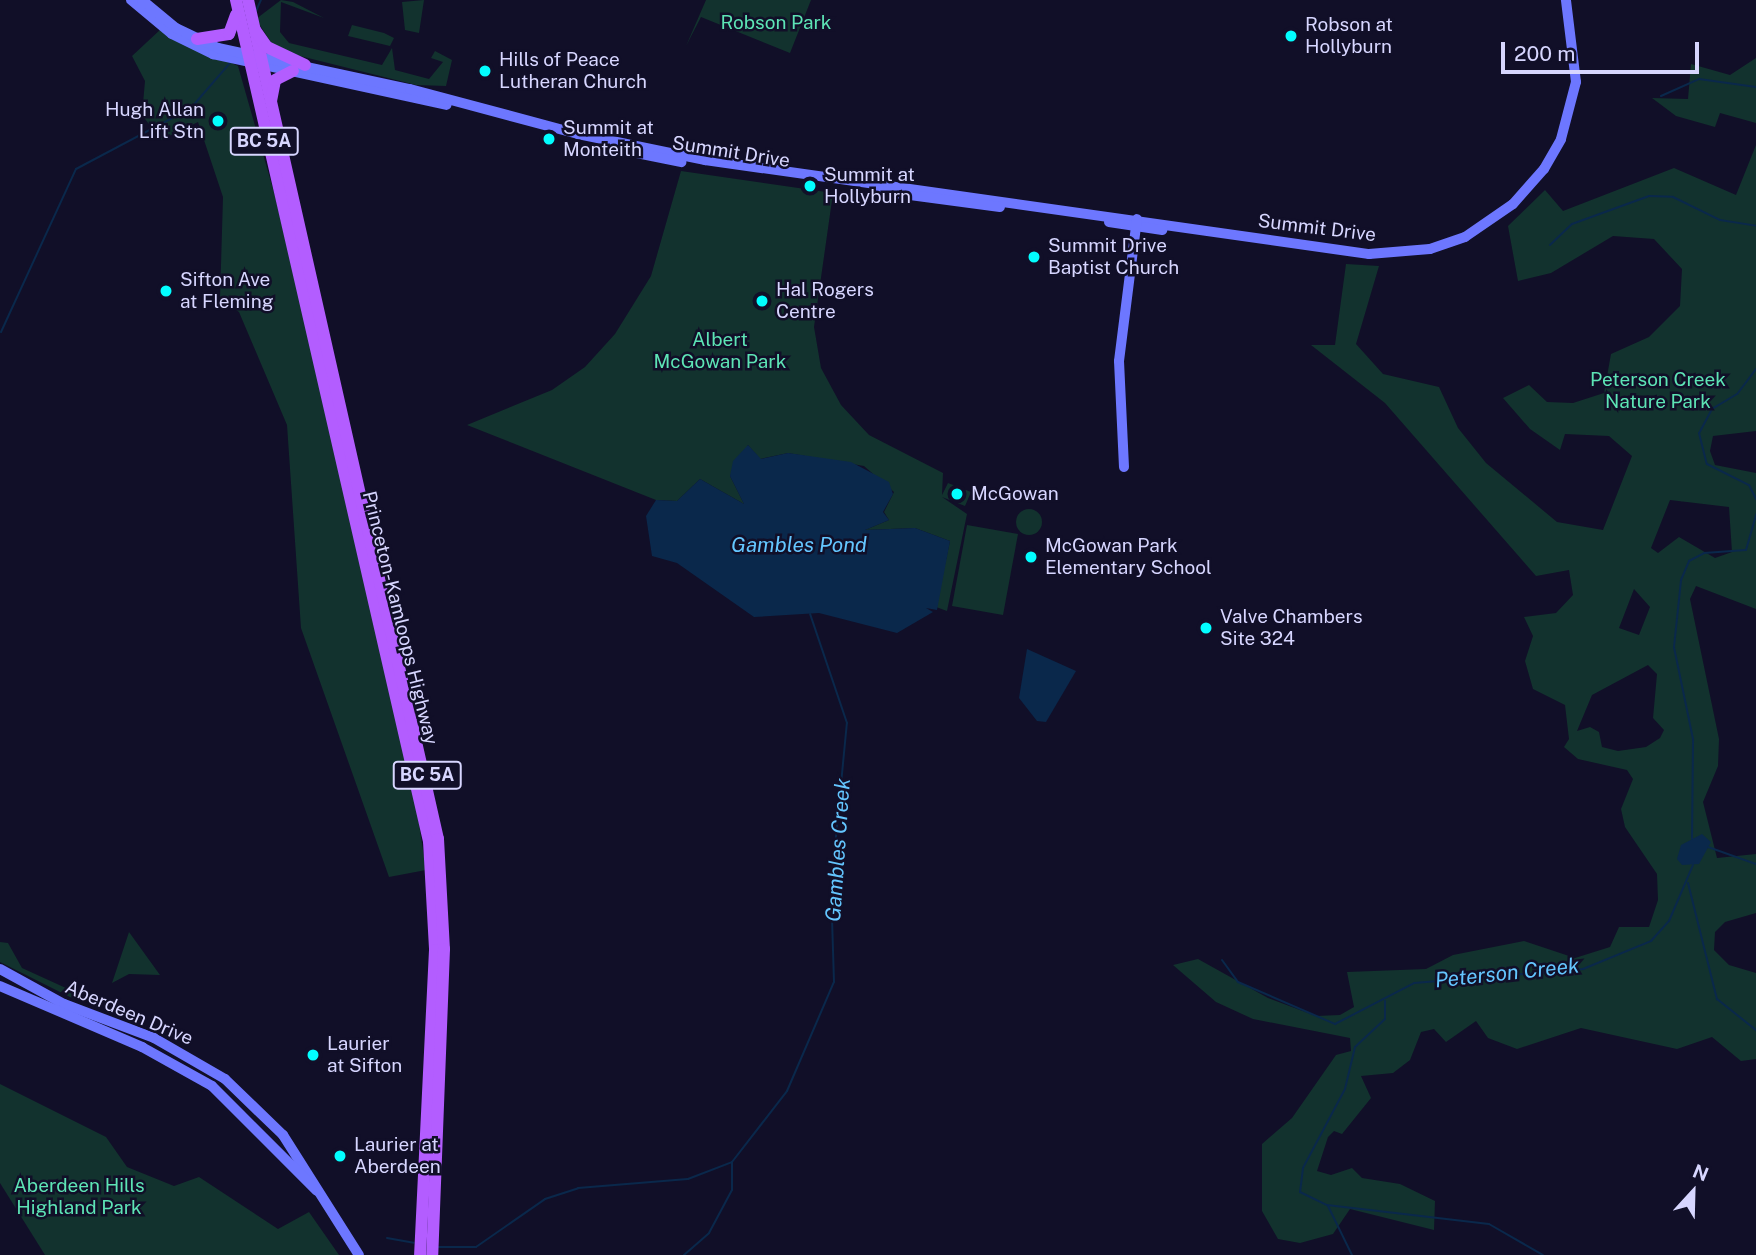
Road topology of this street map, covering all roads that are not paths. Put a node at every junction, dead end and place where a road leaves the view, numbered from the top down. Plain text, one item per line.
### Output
1 (131, 0) edge
2 (142, 0) edge
3 (1566, 0) edge
4 (241, 3) edge
5 (251, 20) junction
6 (197, 39) junction
7 (252, 59) junction
8 (305, 65) junction
9 (293, 71) junction
10 (270, 116) junction
11 (1136, 223) junction
12 (1124, 467) dead end
13 (0, 969) edge
14 (0, 986) edge
15 (317, 1191) junction
16 (359, 1255) edge
17 (418, 1255) edge
18 (432, 1255) edge

1 - 7 main road
2 - 6 main road
3 - 11 main road, Summit Drive
4 - 5 main road, Princeton-Kamloops Highway / BC 5A
4 - 6 main road
4 - 7 main road, Princeton-Kamloops Highway / BC 5A
5 - 7 main road, Princeton-Kamloops Highway / BC 5A
5 - 8 main road
6 - 7 main road
7 - 8 main road, Summit Drive
7 - 9 main road, Summit Drive
7 - 10 main road, Princeton-Kamloops Highway / BC 5A
7 - 17 main road, Princeton-Kamloops Highway / BC 5A
8 - 11 main road, Summit Drive
9 - 10 main road
9 - 11 main road, Summit Drive
10 - 18 main road, Princeton-Kamloops Highway / BC 5A
11 - 12 main road
13 - 15 main road, Aberdeen Drive
14 - 15 main road, Aberdeen Drive
15 - 16 main road, Aberdeen Drive

